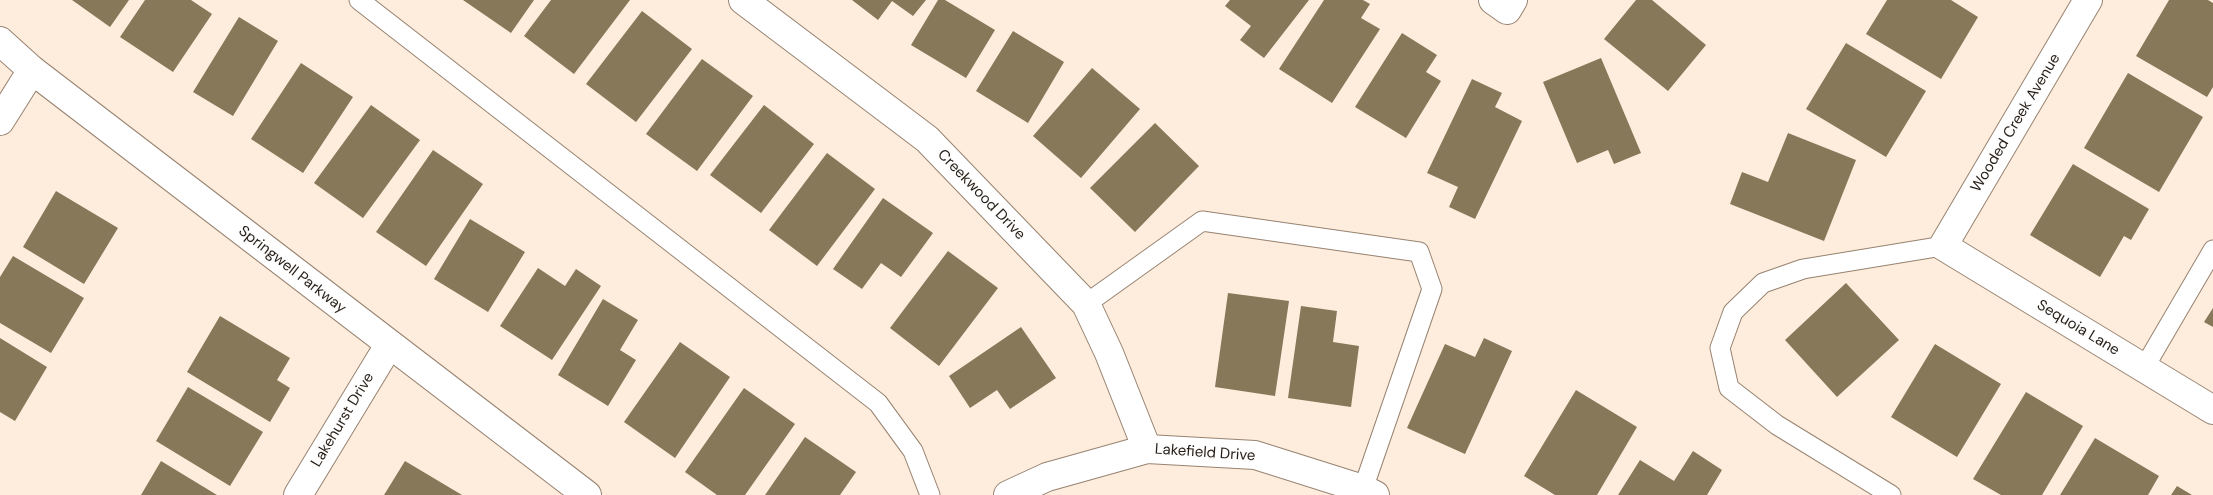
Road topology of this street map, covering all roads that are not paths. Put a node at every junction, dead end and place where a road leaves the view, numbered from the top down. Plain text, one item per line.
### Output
1 (359, 0) edge
2 (743, 0) edge
3 (2088, 0) edge
4 (0, 41) edge
5 (32, 70) junction
6 (0, 121) edge
7 (1943, 246) junction
8 (2213, 250) edge
9 (1086, 304) junction
10 (389, 345) junction
11 (2144, 368) junction
12 (2213, 410) edge
13 (1147, 449) junction
14 (1369, 492) edge
15 (298, 495) edge
16 (588, 495) edge
17 (930, 495) edge
18 (1008, 495) edge
19 (1891, 495) edge

1 - 17 lane
2 - 9 street, Creekwood Drive
3 - 7 street, Wooded Creek Avenue
4 - 5 street, Springwell Parkway
5 - 6 street
5 - 10 street, Springwell Parkway
7 - 11 street, Sequoia Lane
7 - 19 lane
8 - 11 lane
9 - 13 street, Creekwood Drive
9 - 14 lane
10 - 15 street, Lakehurst Drive
10 - 16 street, Springwell Parkway
11 - 12 street, Sequoia Lane
13 - 14 street, Lakefield Drive
13 - 18 street, Lakefield Drive

